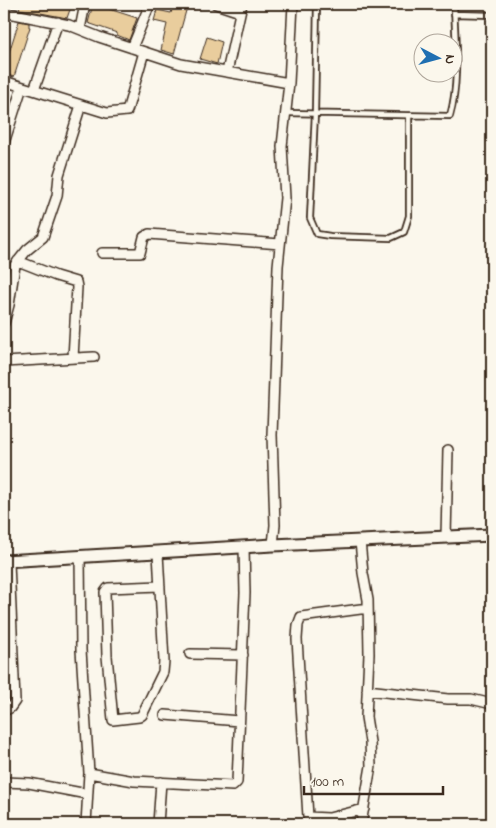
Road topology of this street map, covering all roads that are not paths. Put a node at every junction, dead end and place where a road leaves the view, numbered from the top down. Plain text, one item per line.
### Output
1 (85, 4) edge
2 (150, 4) edge
3 (216, 4) edge
4 (293, 4) edge
5 (317, 4) edge
6 (454, 4) edge
7 (241, 8) edge
8 (15, 9) edge
9 (4, 12) edge
10 (454, 14) junction
11 (492, 15) edge
12 (58, 22) junction
13 (80, 29) junction
14 (132, 48) junction
15 (144, 52) junction
16 (227, 72) junction
17 (4, 82) edge
18 (288, 82) junction
19 (22, 87) junction
20 (34, 90) junction
21 (81, 105) junction
22 (286, 113) junction
23 (315, 113) junction
24 (409, 116) junction
25 (4, 143) edge
26 (280, 244) junction
27 (102, 252) dead end
28 (18, 261) junction
29 (8, 283) edge
30 (4, 323) edge
31 (94, 357) dead end
32 (73, 358) junction
33 (4, 362) edge
34 (448, 450) dead end
35 (492, 535) edge
36 (446, 537) junction
37 (360, 541) junction
38 (273, 545) junction
39 (244, 547) junction
40 (158, 552) junction
41 (80, 557) junction
42 (6, 562) edge
43 (160, 586) junction
44 (368, 608) junction
45 (8, 654) edge
46 (190, 654) dead end
47 (243, 655) junction
48 (367, 690) junction
49 (492, 704) edge
50 (4, 711) edge
51 (165, 715) dead end
52 (240, 721) junction
53 (89, 773) junction
54 (4, 782) edge
55 (160, 782) junction
56 (87, 794) junction
57 (364, 809) junction
58 (86, 824) edge
59 (158, 824) edge
60 (361, 824) edge

1 - 13 street
2 - 14 street
3 - 7 street
4 - 18 street
5 - 23 lane
6 - 10 lane
7 - 16 street
8 - 9 street
8 - 12 street
10 - 11 lane
10 - 24 lane
12 - 13 street
12 - 20 street
13 - 14 street
14 - 15 street
15 - 16 street
15 - 21 street
16 - 18 street
17 - 19 street
18 - 22 street
19 - 20 street
19 - 25 street
20 - 21 street
21 - 28 street
22 - 23 lane
22 - 26 street
23 - 24 lane
23 - 24 lane
26 - 27 street
26 - 38 street
28 - 29 street
28 - 32 street
29 - 30 street
31 - 32 street
32 - 33 street
34 - 36 street
35 - 36 street
36 - 37 street
37 - 38 street
37 - 44 street
38 - 39 street
39 - 40 street
39 - 47 street
40 - 41 street
40 - 43 street
41 - 42 street
41 - 53 street
42 - 45 street
43 - 43 street
44 - 48 street
44 - 57 street
45 - 50 street
46 - 47 street
47 - 52 street
48 - 49 street
48 - 57 street
51 - 52 street
52 - 55 street
53 - 55 street
53 - 56 street
54 - 56 street
55 - 59 street
56 - 58 street
57 - 60 street

